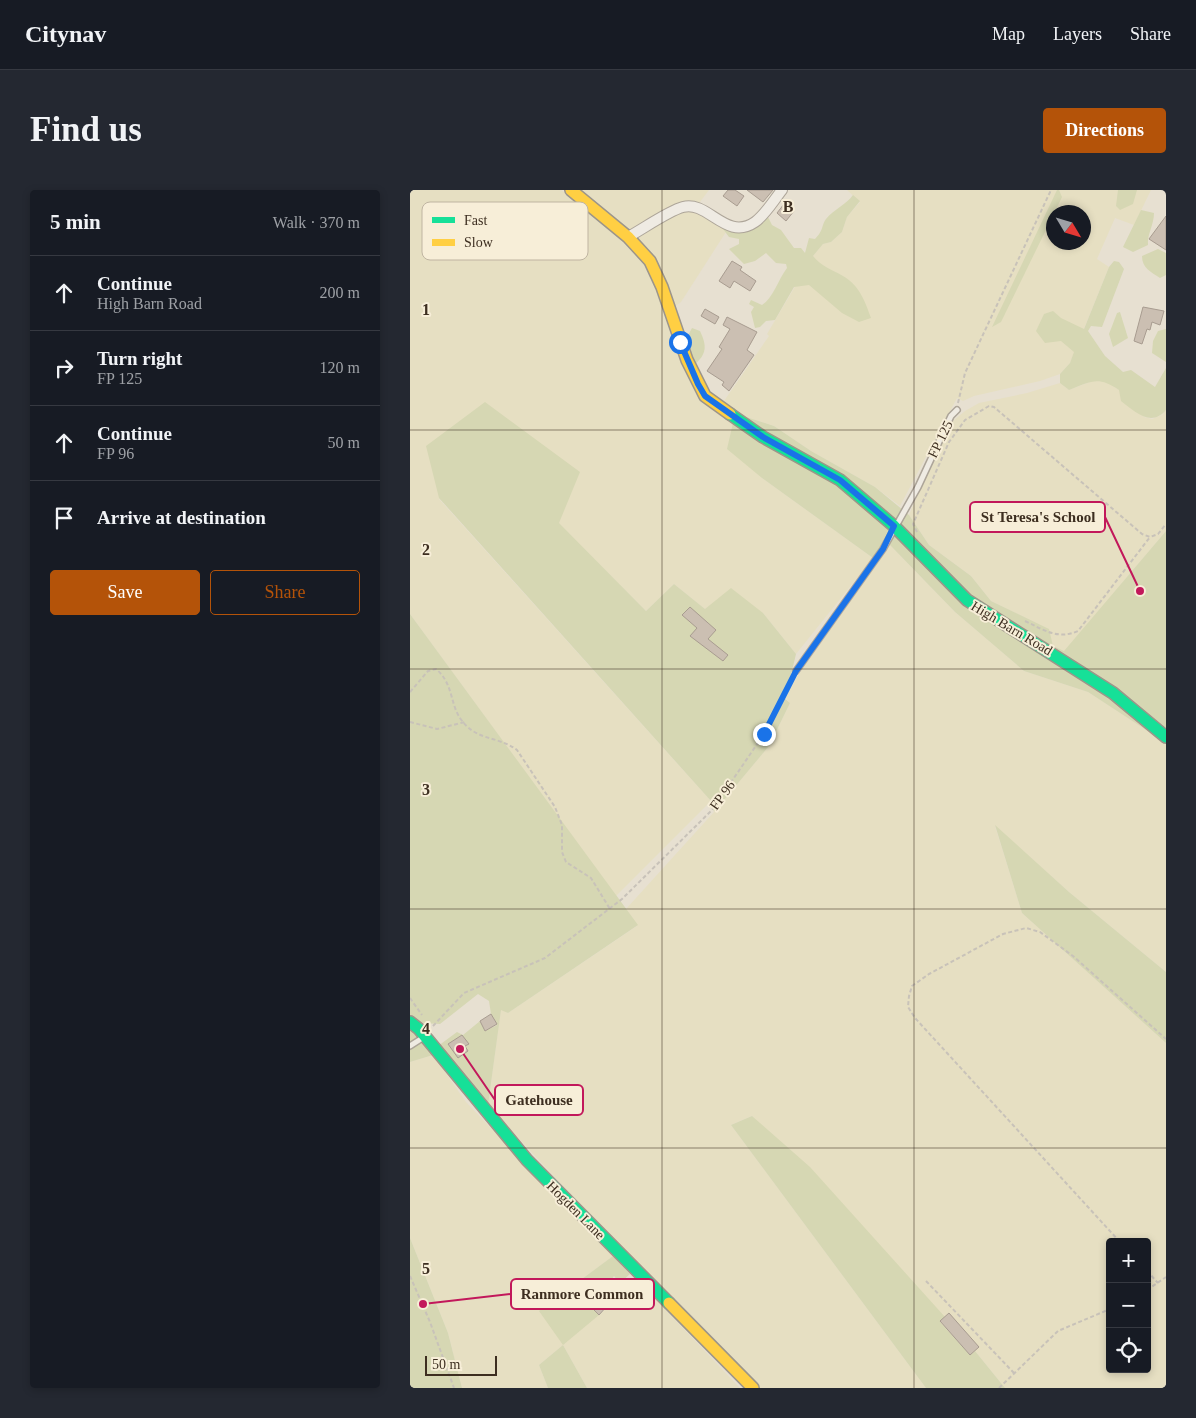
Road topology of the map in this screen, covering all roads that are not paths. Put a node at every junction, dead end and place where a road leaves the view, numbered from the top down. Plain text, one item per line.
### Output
1 (571, 190) edge
2 (782, 190) edge
3 (586, 202) edge
4 (588, 204) edge
5 (628, 236) junction
6 (958, 410) road end
7 (894, 526) junction
8 (796, 671) road end
9 (1166, 737) edge
10 (410, 1022) edge
11 (425, 1036) junction
12 (410, 1046) edge
13 (753, 1388) edge

1 - 3 street, High Barn Road
2 - 5 street
4 - 5 street, High Barn Road
5 - 7 street, High Barn Road
6 - 7 lane, FP 125
7 - 8 lane, FP 125
7 - 9 street, High Barn Road
10 - 11 street, Hogden Lane
11 - 12 lane
11 - 13 street, Hogden Lane

